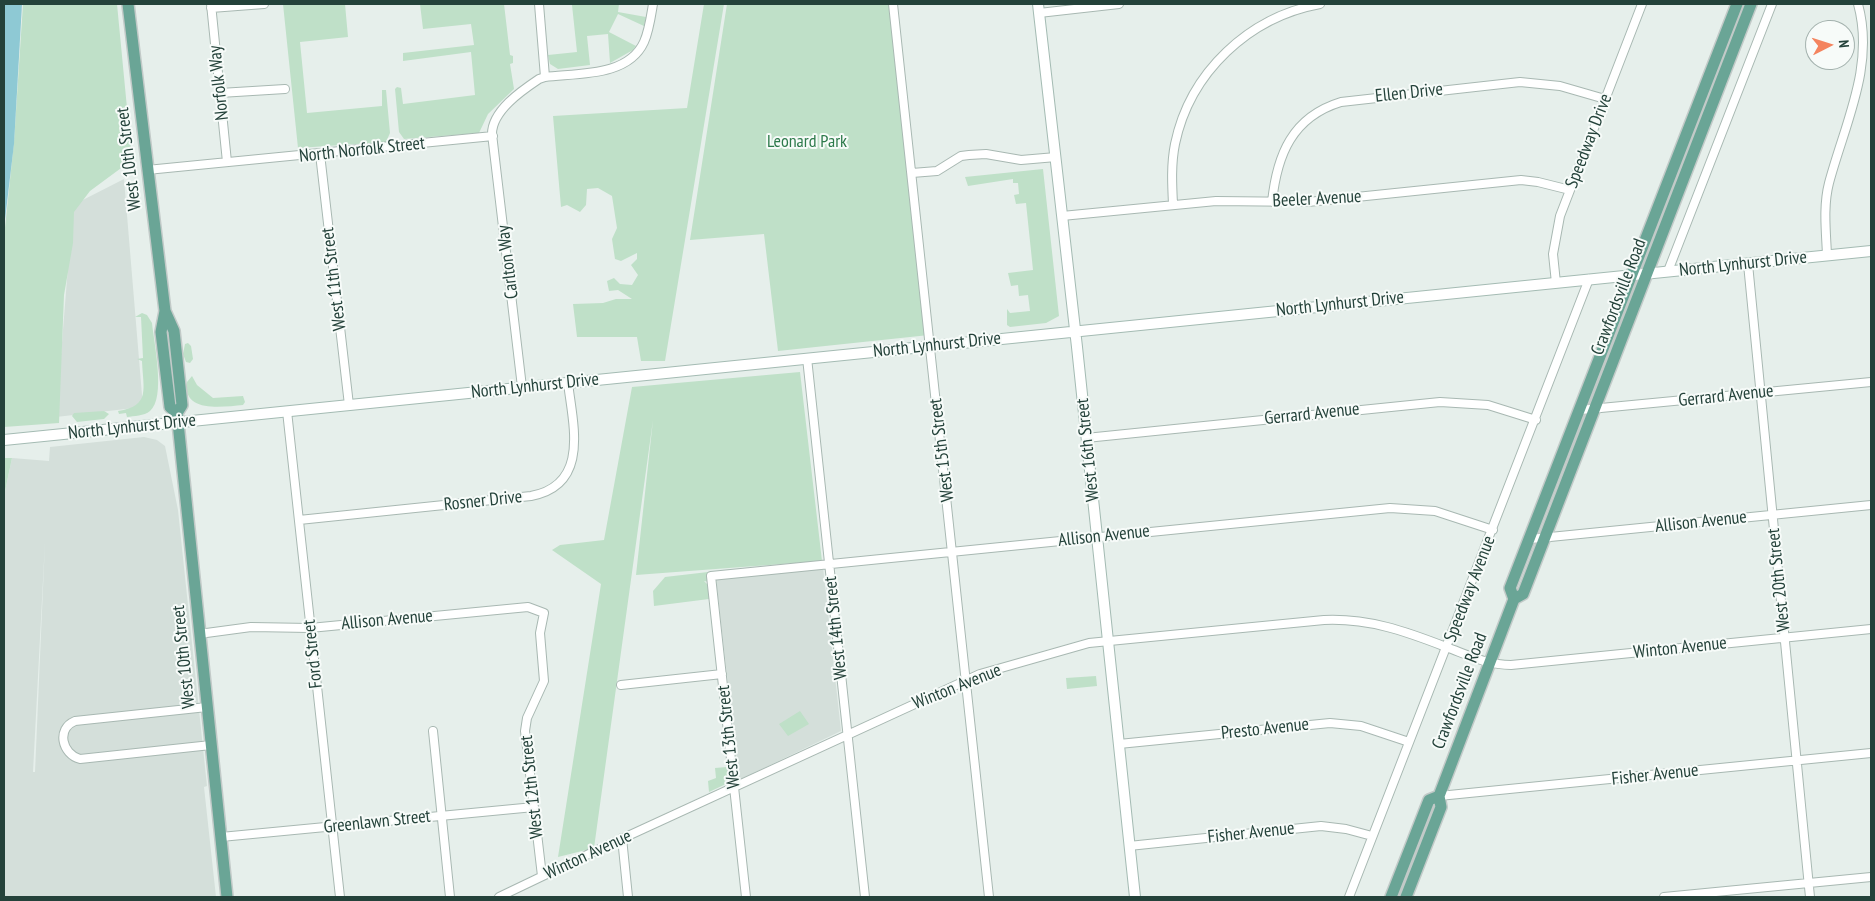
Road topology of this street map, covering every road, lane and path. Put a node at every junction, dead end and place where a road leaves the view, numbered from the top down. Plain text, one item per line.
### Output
1 (128, 4) edge
2 (264, 4) edge
3 (539, 4) edge
4 (653, 4) edge
5 (893, 4) edge
6 (1120, 4) edge
7 (1320, 4) edge
8 (1736, 4) edge
9 (1751, 4) edge
10 (1772, 4) edge
11 (1858, 4) edge
12 (1639, 5) edge
13 (211, 6) edge
14 (1038, 8) edge
15 (545, 77) junction
16 (285, 89) dead end
17 (220, 94) junction
18 (1605, 99) junction
19 (493, 136) junction
20 (320, 154) junction
21 (1056, 157) junction
22 (227, 162) junction
23 (147, 170) junction
24 (912, 174) junction
25 (1570, 190) junction
26 (1272, 202) junction
27 (1173, 204) junction
28 (1062, 216) junction
29 (1871, 251) edge
30 (1827, 255) junction
31 (1748, 264) junction
32 (1668, 271) junction
33 (1647, 274) junction
34 (1631, 275) junction
35 (1589, 279) junction
36 (1556, 283) junction
37 (1075, 331) junction
38 (930, 346) junction
39 (807, 358) junction
40 (1871, 382) edge
41 (568, 383) junction
42 (522, 387) junction
43 (1760, 392) junction
44 (349, 405) junction
45 (1595, 408) junction
46 (1580, 410) junction
47 (287, 411) junction
48 (178, 418) junction
49 (1536, 420) junction
50 (1086, 438) junction
51 (4, 440) edge
52 (1871, 505) edge
53 (1773, 515) junction
54 (299, 520) junction
55 (1493, 530) junction
56 (1096, 536) junction
57 (1545, 538) junction
58 (1530, 539) junction
59 (953, 552) junction
60 (830, 564) junction
61 (711, 576) joint
62 (1514, 599) junction
63 (544, 613) joint
64 (310, 628) junction
65 (1871, 629) edge
66 (199, 634) junction
67 (1785, 638) junction
68 (1107, 641) junction
69 (1447, 647) junction
70 (1489, 664) junction
71 (722, 674) junction
72 (967, 680) junction
73 (621, 685) dead end
74 (207, 706) junction
75 (433, 731) dead end
76 (848, 734) junction
77 (1409, 742) junction
78 (1118, 744) junction
79 (211, 745) junction
80 (1871, 753) edge
81 (1797, 760) junction
82 (734, 787) junction
83 (1438, 796) junction
84 (534, 807) junction
85 (441, 815) junction
86 (332, 826) junction
87 (1372, 836) junction
88 (220, 838) junction
89 (622, 838) junction
90 (1129, 846) junction
91 (542, 876) junction
92 (1871, 877) edge
93 (1809, 883) junction
94 (227, 897) edge
95 (340, 897) edge
96 (450, 897) edge
97 (500, 897) edge
98 (628, 897) edge
99 (746, 897) edge
100 (865, 897) edge
101 (989, 897) edge
102 (1135, 897) edge
103 (1349, 897) edge
104 (1390, 897) edge
105 (1406, 897) edge
106 (1664, 897) edge
107 (1810, 897) edge

1 - 23 main road, West 10th Street
2 - 13 street
3 - 15 street
4 - 15 street
5 - 24 street, West 15th Street
6 - 14 street
7 - 27 street
8 - 34 main road, Crawfordsville Road
9 - 33 main road, Crawfordsville Road
10 - 32 street, Crawfordsville Road
11 - 30 street
12 - 18 street, Speedway Drive
13 - 17 street, Norfolk Way
14 - 21 main road, West 16th Street
15 - 19 street
16 - 17 street
17 - 22 street, Norfolk Way
18 - 25 street, Speedway Drive
18 - 26 street, Ellen Drive
19 - 20 street, North Norfolk Street
19 - 42 street, Carlton Way
20 - 22 street, North Norfolk Street
20 - 44 street, West 11th Street
21 - 24 street
21 - 28 main road, West 16th Street
22 - 23 street, North Norfolk Street
23 - 48 main road, West 10th Street
24 - 38 street, West 15th Street
25 - 26 street, Beeler Avenue
25 - 36 street, Speedway Drive
26 - 27 street, Beeler Avenue
27 - 28 street, Beeler Avenue
28 - 37 main road, West 16th Street
29 - 30 main road, North Lynhurst Drive
30 - 31 main road, North Lynhurst Drive
31 - 32 main road, North Lynhurst Drive
31 - 43 street, West 20th Street
32 - 33 main road, North Lynhurst Drive
33 - 34 main road, North Lynhurst Drive
33 - 45 main road, Crawfordsville Road
34 - 35 main road, North Lynhurst Drive
34 - 46 main road, Crawfordsville Road
35 - 36 main road, North Lynhurst Drive
35 - 49 street, Speedway Avenue
36 - 37 main road, North Lynhurst Drive
37 - 38 main road, North Lynhurst Drive
37 - 50 main road, West 16th Street
38 - 39 main road, North Lynhurst Drive
38 - 59 street, West 15th Street
39 - 41 main road, North Lynhurst Drive
39 - 60 street, West 14th Street
40 - 43 street, Gerrard Avenue
41 - 42 main road, North Lynhurst Drive
41 - 54 street, Rosner Drive
42 - 44 main road, North Lynhurst Drive
43 - 45 street, Gerrard Avenue
43 - 53 street, West 20th Street
44 - 47 main road, North Lynhurst Drive
45 - 46 street, Gerrard Avenue
45 - 57 main road, Crawfordsville Road
46 - 58 main road, Crawfordsville Road
47 - 48 main road, North Lynhurst Drive
47 - 54 street, Ford Street
48 - 51 main road, North Lynhurst Drive
48 - 66 main road, West 10th Street
49 - 50 street, Gerrard Avenue
49 - 55 street, Speedway Avenue
50 - 56 main road, West 16th Street
52 - 53 street, Allison Avenue
53 - 57 street, Allison Avenue
53 - 67 street, West 20th Street
54 - 64 street, Ford Street
55 - 56 street, Allison Avenue
55 - 69 street, Speedway Avenue
56 - 59 street, Allison Avenue
56 - 68 main road, West 16th Street
57 - 58 street, Allison Avenue
57 - 62 main road, Crawfordsville Road
58 - 62 main road, Crawfordsville Road
59 - 60 street, Allison Avenue
59 - 72 street, West 15th Street
60 - 61 street, Allison Avenue
60 - 76 street, West 14th Street
61 - 71 street, West 13th Street
62 - 70 main road, Crawfordsville Road
63 - 64 street, Allison Avenue
63 - 84 street, West 12th Street
64 - 66 street, Allison Avenue
64 - 86 street, Ford Street
65 - 67 street, Winton Avenue
66 - 74 main road, West 10th Street
67 - 70 street, Winton Avenue
67 - 81 street, West 20th Street
68 - 69 street, Winton Avenue
68 - 72 street, Winton Avenue
68 - 78 main road, West 16th Street
69 - 70 street, Winton Avenue
69 - 77 street, Speedway Avenue
70 - 83 main road, Crawfordsville Road
71 - 73 street
71 - 82 street, West 13th Street
72 - 76 street, Winton Avenue
72 - 101 street, West 15th Street
74 - 79 main road, West 10th Street
74 - 79 street
75 - 85 street
76 - 82 street, Winton Avenue
76 - 100 street, West 14th Street
77 - 78 street, Presto Avenue
77 - 87 street, Speedway Avenue
78 - 90 main road, West 16th Street
79 - 88 main road, West 10th Street
80 - 81 street, Fisher Avenue
81 - 83 street, Fisher Avenue
81 - 93 street, West 20th Street
82 - 89 street, Winton Avenue
82 - 99 street, West 13th Street
83 - 104 main road, Crawfordsville Road
83 - 105 main road, Crawfordsville Road
84 - 85 street, Greenlawn Street
84 - 91 street, West 12th Street
85 - 86 street, Greenlawn Street
85 - 96 street
86 - 88 street, Greenlawn Street
86 - 95 street, Ford Street
87 - 90 street, Fisher Avenue
87 - 103 street, Speedway Avenue
88 - 94 main road, West 10th Street
89 - 91 street, Winton Avenue
89 - 98 street
90 - 102 main road, West 16th Street
91 - 97 street, Winton Avenue
92 - 93 street
93 - 106 street
93 - 107 street, West 20th Street

